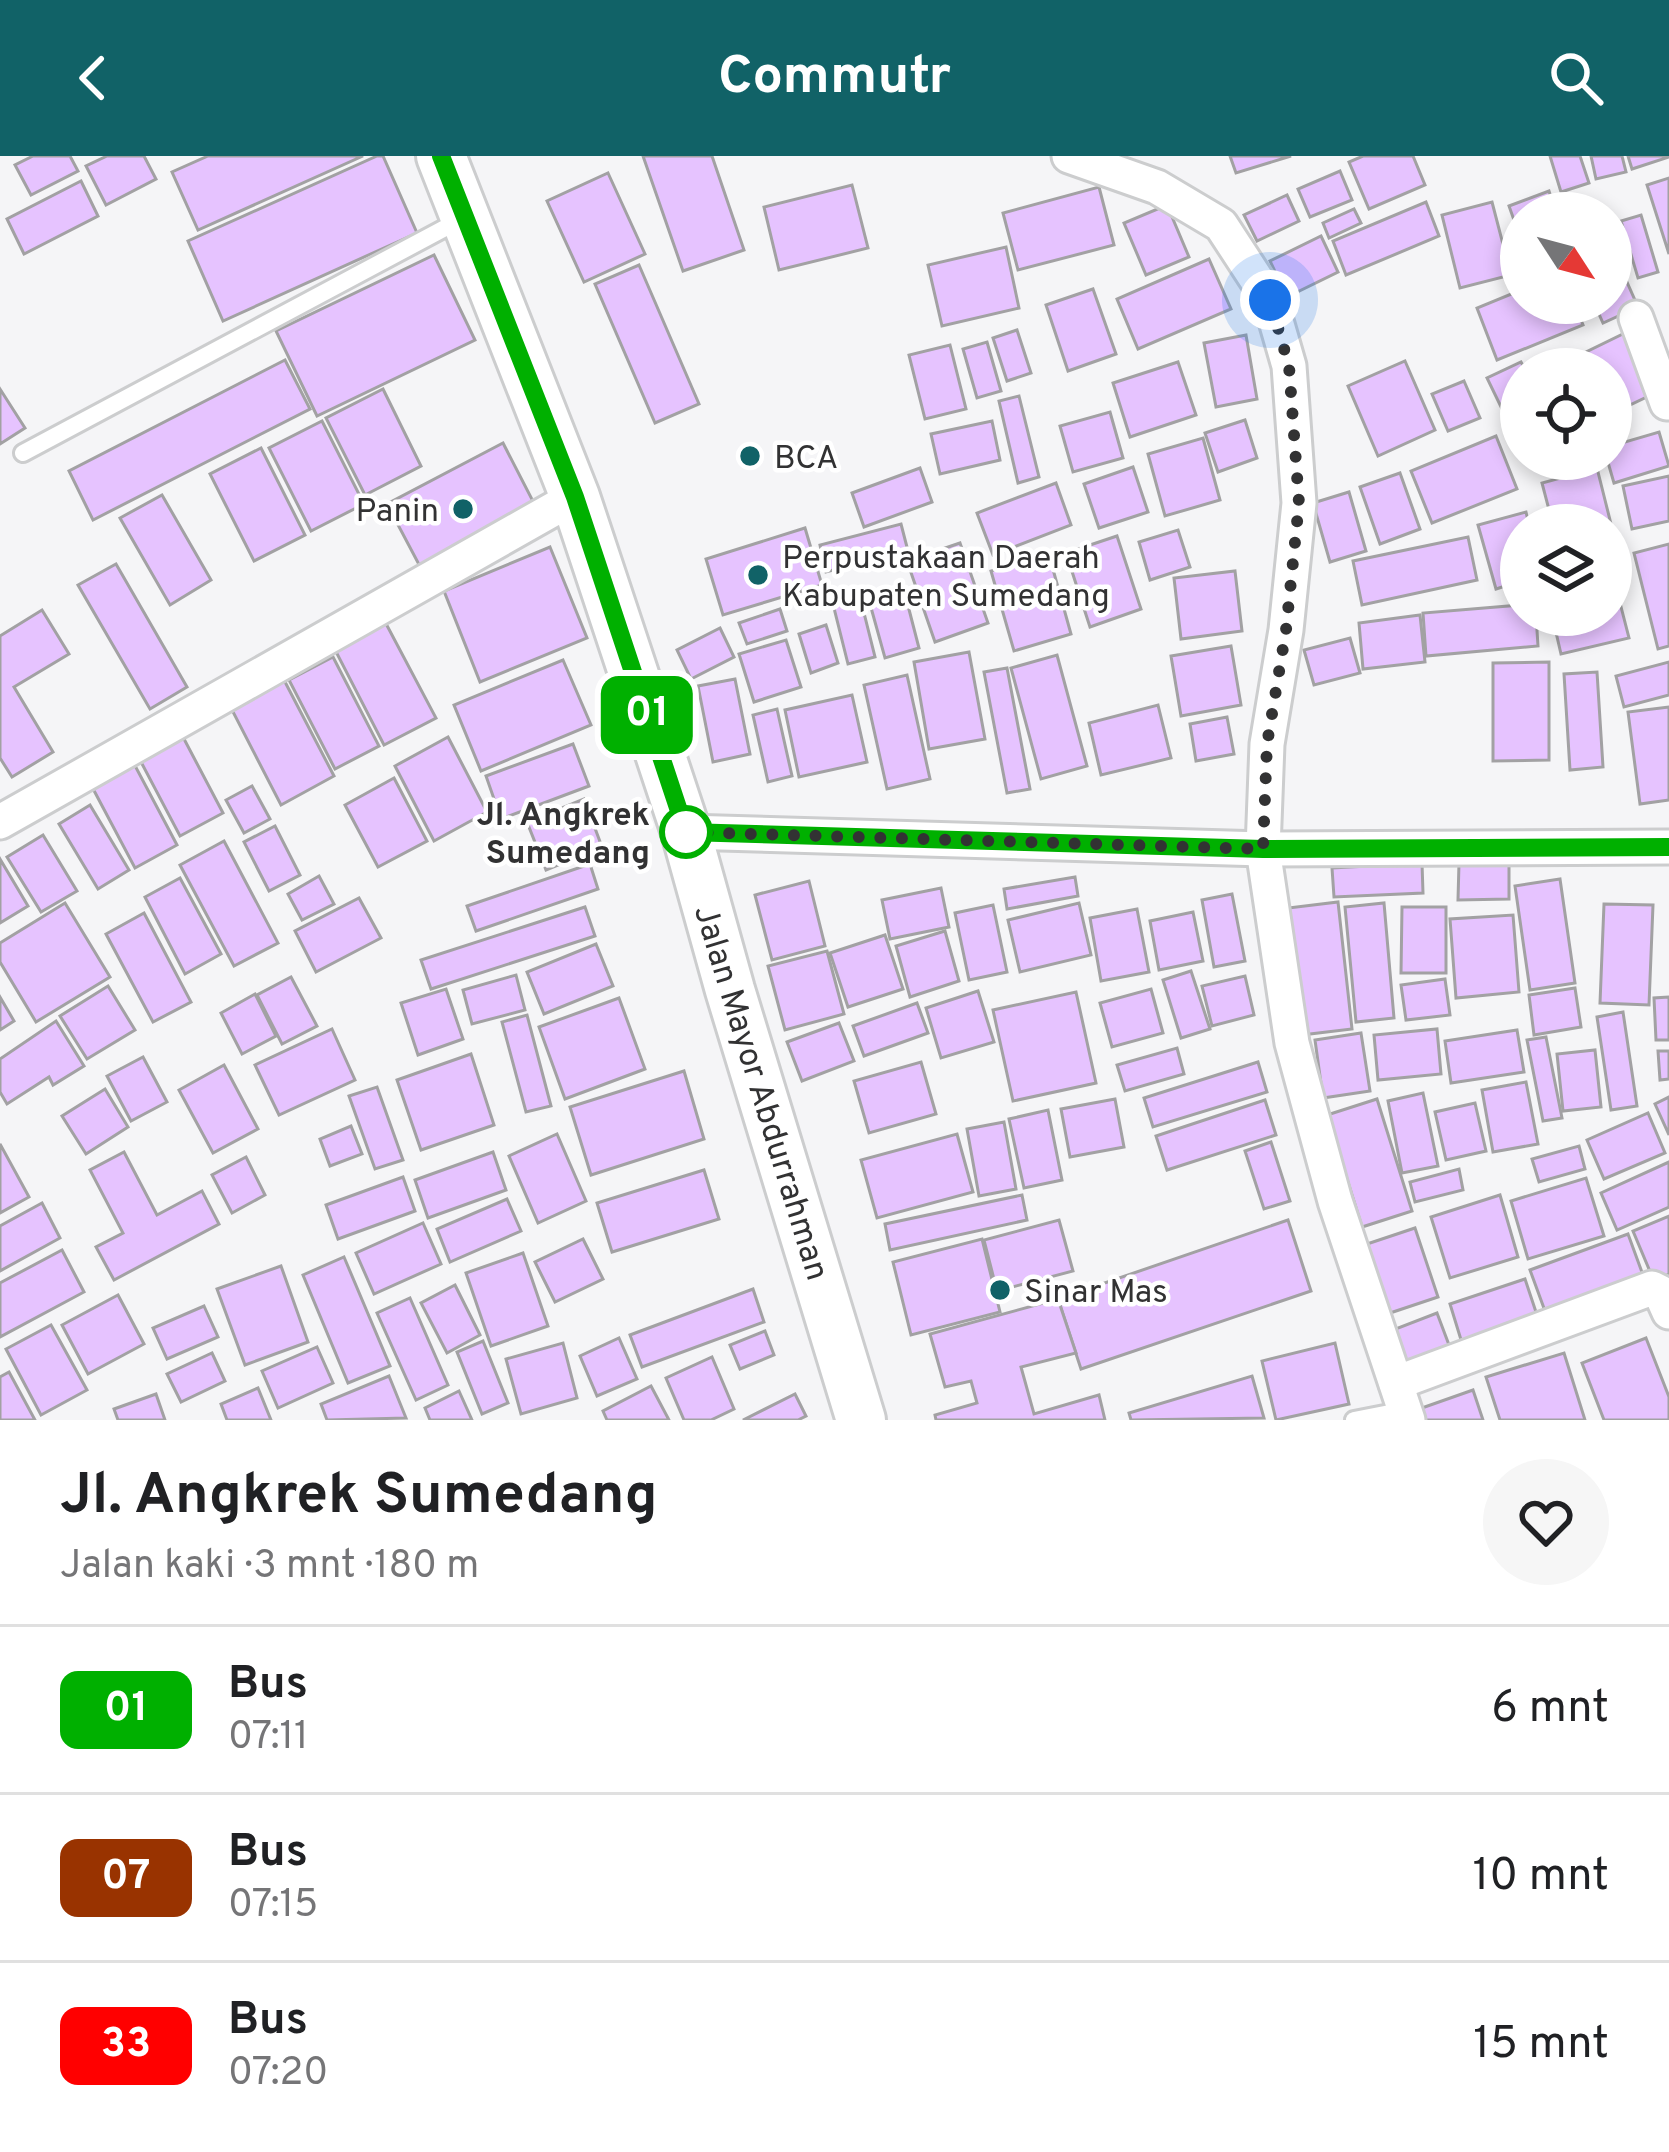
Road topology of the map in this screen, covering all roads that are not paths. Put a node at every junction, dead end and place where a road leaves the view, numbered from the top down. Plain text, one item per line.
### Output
1 (441, 156) edge
2 (1069, 156) edge
3 (466, 217) junction
4 (1636, 318) dead end
5 (1668, 405) edge
6 (23, 453) dead end
7 (575, 497) junction
8 (0, 822) edge
9 (686, 832) junction
10 (1669, 847) edge
11 (1263, 849) junction
12 (1669, 1312) edge
13 (1403, 1404) edge
14 (862, 1420) edge
15 (1354, 1420) edge

1 - 3 main road, Jalan Mayor Abdurrahman
2 - 11 street
3 - 6 lane
3 - 7 main road, Jalan Mayor Abdurrahman
4 - 5 street
7 - 8 street
7 - 9 main road, Jalan Mayor Abdurrahman
9 - 11 street
9 - 14 main road, Jalan Mayor Abdurrahman
10 - 11 street
11 - 13 street
12 - 13 street
13 - 15 lane

